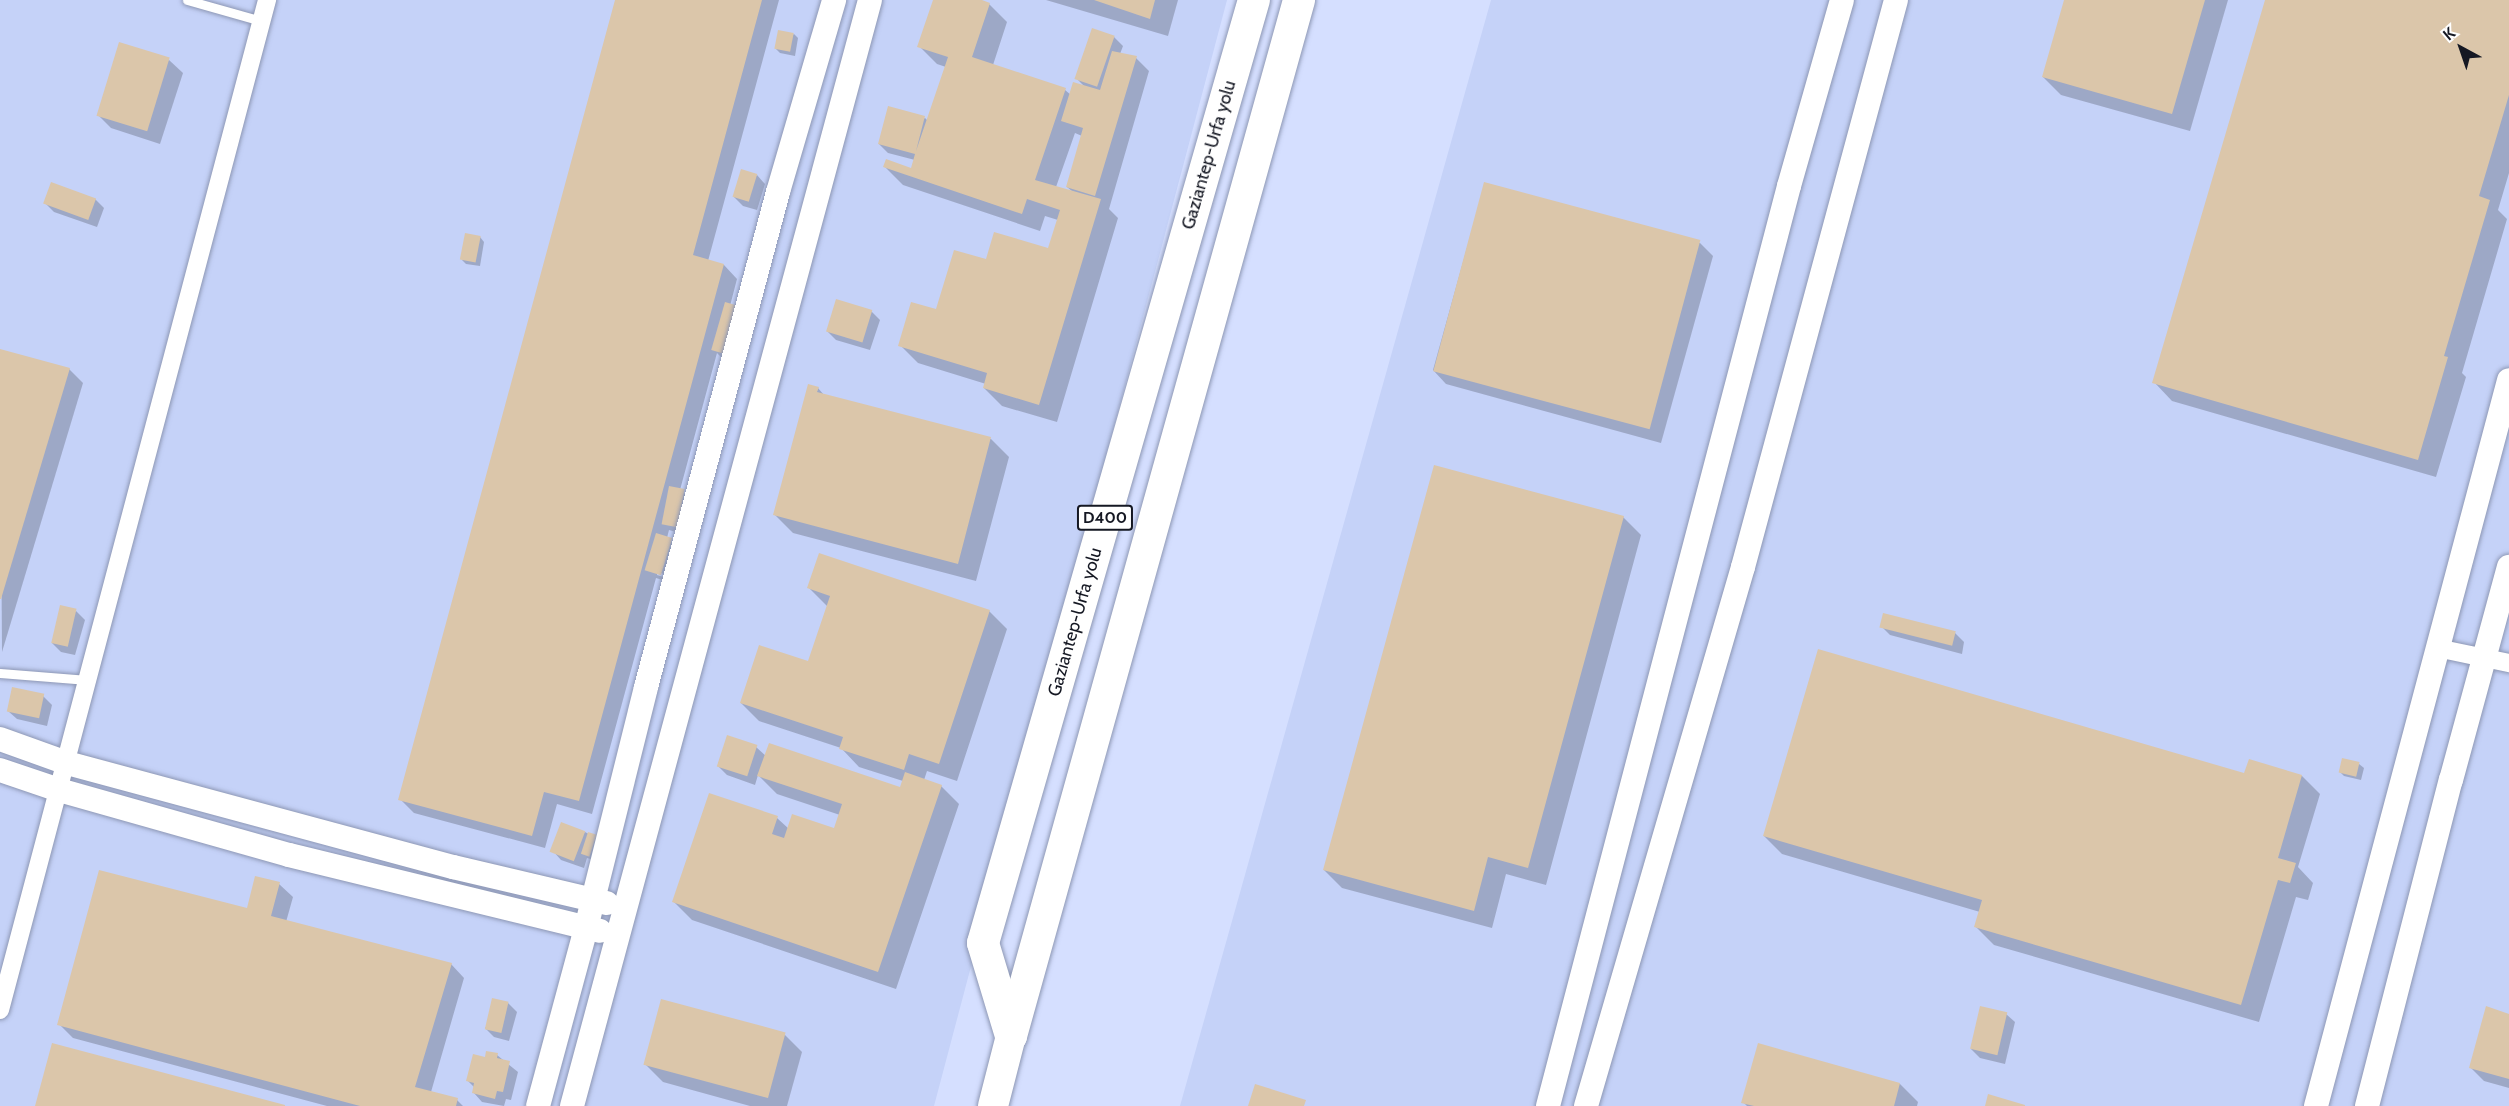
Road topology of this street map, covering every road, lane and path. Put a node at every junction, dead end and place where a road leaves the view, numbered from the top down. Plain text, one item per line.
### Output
1 (187, 0) edge
2 (267, 0) edge
3 (834, 0) edge
4 (870, 0) edge
5 (1254, 0) edge
6 (1299, 0) edge
7 (1315, 0) edge
8 (1842, 0) edge
9 (1896, 0) edge
10 (261, 21) junction
11 (1257, 149) junction
12 (2509, 380) edge
13 (2509, 567) edge
14 (2438, 648) junction
15 (2484, 657) junction
16 (2509, 663) edge
17 (0, 673) edge
18 (88, 680) junction
19 (0, 739) edge
20 (67, 763) junction
21 (0, 770) edge
22 (59, 790) junction
23 (592, 900) junction
24 (624, 906) junction
25 (586, 928) junction
26 (618, 935) junction
27 (0, 1010) edge
28 (1011, 1036) junction
29 (538, 1106) edge
30 (572, 1106) edge
31 (993, 1106) edge
32 (1548, 1106) edge
33 (1586, 1106) edge
34 (2316, 1106) edge
35 (2367, 1106) edge

1 - 10 lane
2 - 10 street
3 - 23 street
4 - 24 street
5 - 28 highway, Gaziantep-Urfa yolu / D400
6 - 11 highway, D400
7 - 11 street
8 - 32 street
9 - 33 street
10 - 18 street
11 - 28 highway, D400
12 - 14 street
13 - 15 street
14 - 15 street
14 - 34 street
15 - 16 street
15 - 35 street
17 - 18 lane
18 - 20 street
19 - 20 street
20 - 22 street
20 - 23 street
21 - 22 street
22 - 25 street
22 - 27 street
23 - 24 street
23 - 25 street
24 - 26 street
25 - 26 street
25 - 29 street
26 - 30 street
28 - 31 main road, D400

